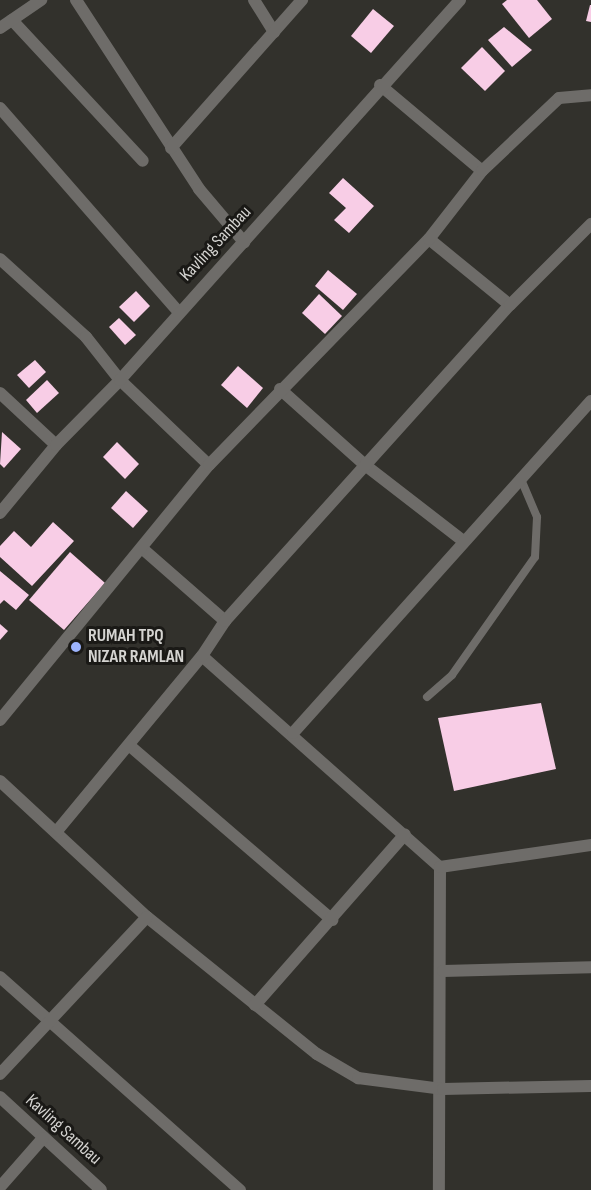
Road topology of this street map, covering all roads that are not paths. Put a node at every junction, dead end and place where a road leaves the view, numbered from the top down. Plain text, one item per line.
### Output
1 (41, 0) edge
2 (76, 0) edge
3 (254, 0) edge
4 (302, 0) edge
5 (460, 0) edge
6 (12, 20) junction
7 (0, 28) edge
8 (274, 32) junction
9 (381, 85) junction
10 (591, 95) edge
11 (0, 108) edge
12 (171, 148) junction
13 (143, 161) dead end
14 (482, 171) junction
15 (591, 224) edge
16 (429, 239) junction
17 (244, 242) junction
18 (0, 258) edge
19 (510, 305) junction
20 (178, 310) junction
21 (120, 380) junction
22 (280, 388) junction
23 (0, 393) edge
24 (591, 401) edge
25 (56, 445) junction
26 (209, 465) junction
27 (365, 465) junction
28 (520, 477) junction
29 (0, 513) edge
30 (462, 540) junction
31 (144, 550) junction
32 (225, 621) junction
33 (202, 656) junction
34 (427, 697) dead end
35 (0, 720) edge
36 (294, 734) junction
37 (129, 746) junction
38 (0, 781) edge
39 (57, 831) junction
40 (405, 834) junction
41 (591, 845) edge
42 (440, 867) junction
43 (147, 918) junction
44 (332, 920) junction
45 (591, 967) edge
46 (443, 971) junction
47 (0, 977) edge
48 (255, 1005) junction
49 (49, 1022) junction
50 (0, 1074) edge
51 (591, 1086) edge
52 (443, 1089) junction
53 (0, 1097) edge
54 (43, 1138) junction
55 (0, 1187) edge
56 (101, 1190) edge
57 (240, 1190) edge
58 (439, 1190) edge

1 - 6 street
2 - 12 street
3 - 8 street
4 - 8 street
5 - 9 street, Kavling Sambau
6 - 7 street
6 - 13 street
8 - 12 street
9 - 14 street
9 - 17 street, Kavling Sambau
10 - 14 street
11 - 20 street
12 - 17 street
14 - 16 street
15 - 19 street
16 - 19 street
16 - 22 street
17 - 20 street, Kavling Sambau
18 - 21 street
19 - 27 street
20 - 21 street, Kavling Sambau
21 - 25 street, Kavling Sambau
21 - 26 street
22 - 26 street
22 - 27 street
23 - 25 street
24 - 28 street
25 - 29 street, Kavling Sambau
26 - 31 street
27 - 30 street
27 - 32 street
28 - 30 street
28 - 34 lane
30 - 36 street
31 - 32 street
31 - 35 street
32 - 33 street
33 - 36 street
33 - 37 street
36 - 40 street
37 - 39 street
37 - 44 street
38 - 39 street
39 - 43 street
40 - 42 street
40 - 44 street
41 - 42 street
42 - 46 street
43 - 48 street
43 - 49 street
44 - 48 street
45 - 46 street
46 - 52 street
47 - 49 street
48 - 52 street
49 - 50 street
49 - 57 street
51 - 52 street
52 - 58 street
53 - 54 street, Kavling Sambau
54 - 55 street
54 - 56 street, Kavling Sambau

